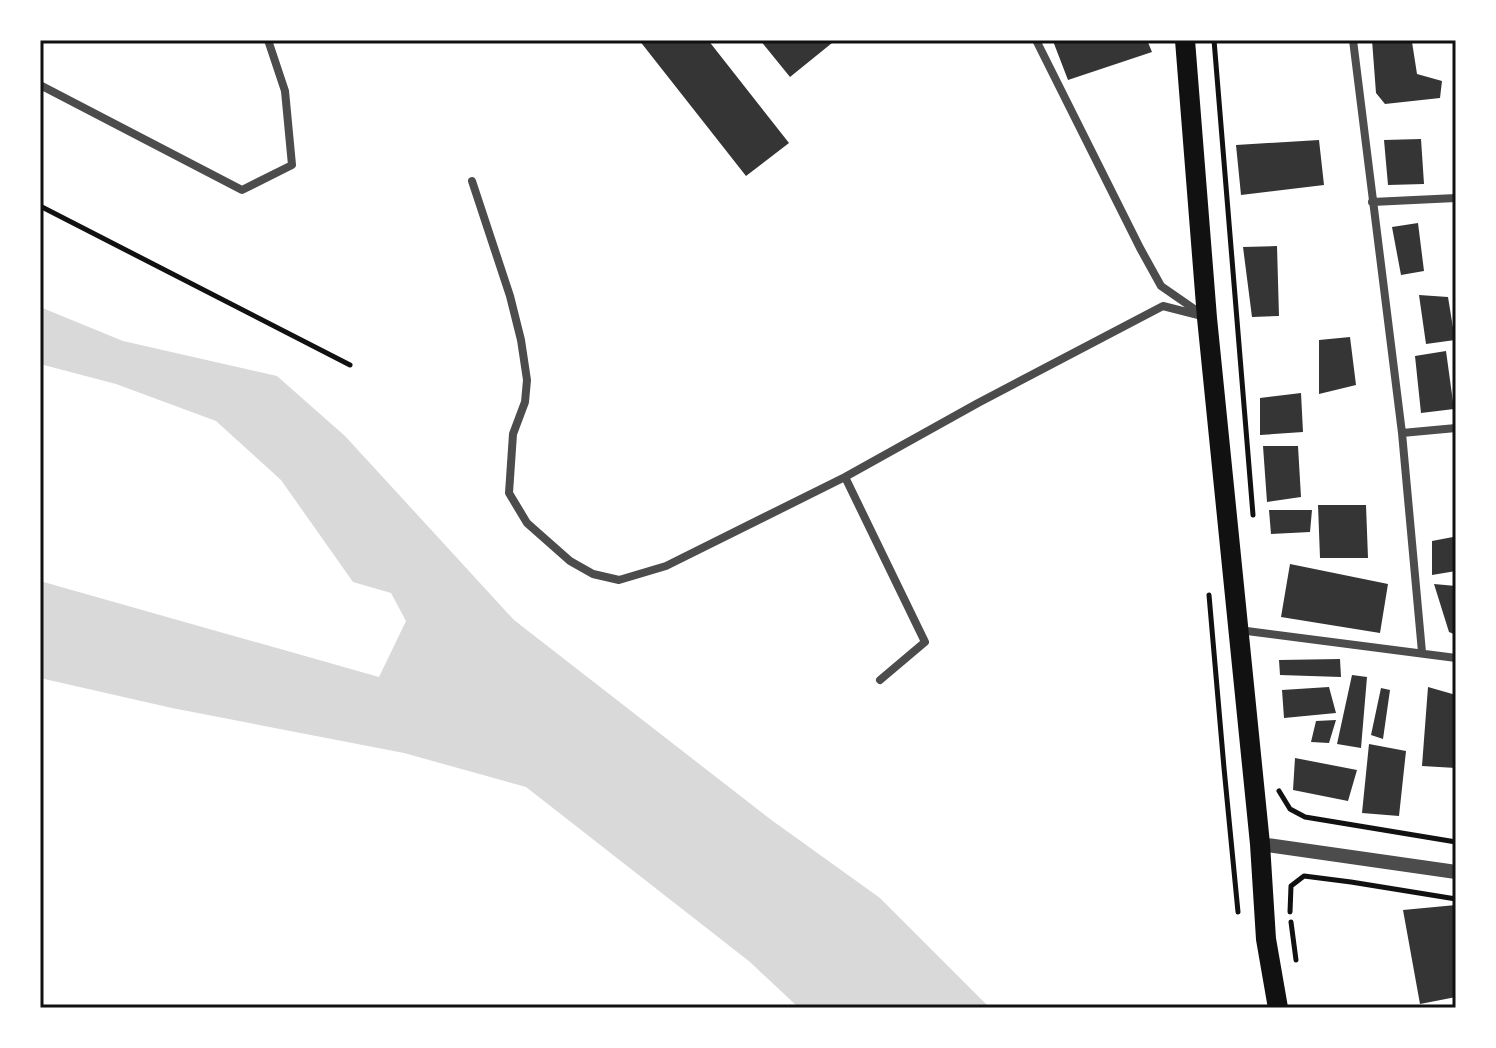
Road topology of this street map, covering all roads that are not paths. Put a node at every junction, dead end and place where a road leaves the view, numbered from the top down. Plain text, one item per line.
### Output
1 (268, 40) edge
2 (1036, 40) edge
3 (1185, 40) edge
4 (1353, 40) edge
5 (40, 85) edge
6 (472, 181) dead end
7 (1456, 198) edge
8 (1372, 202) junction
9 (1207, 318) junction
10 (1456, 428) edge
11 (1402, 433) junction
12 (845, 477) junction
13 (1239, 630) junction
14 (1422, 652) junction
15 (1456, 658) edge
16 (880, 680) dead end
17 (1260, 844) junction
18 (1456, 872) edge
19 (1278, 1008) edge

1 - 5 street
2 - 9 street
3 - 9 main road
4 - 8 street
6 - 12 street
7 - 8 street
8 - 11 street
9 - 12 street
9 - 13 main road
10 - 11 street
11 - 14 street
12 - 16 street
13 - 14 street
13 - 17 main road
14 - 15 street
17 - 18 street
17 - 19 main road

